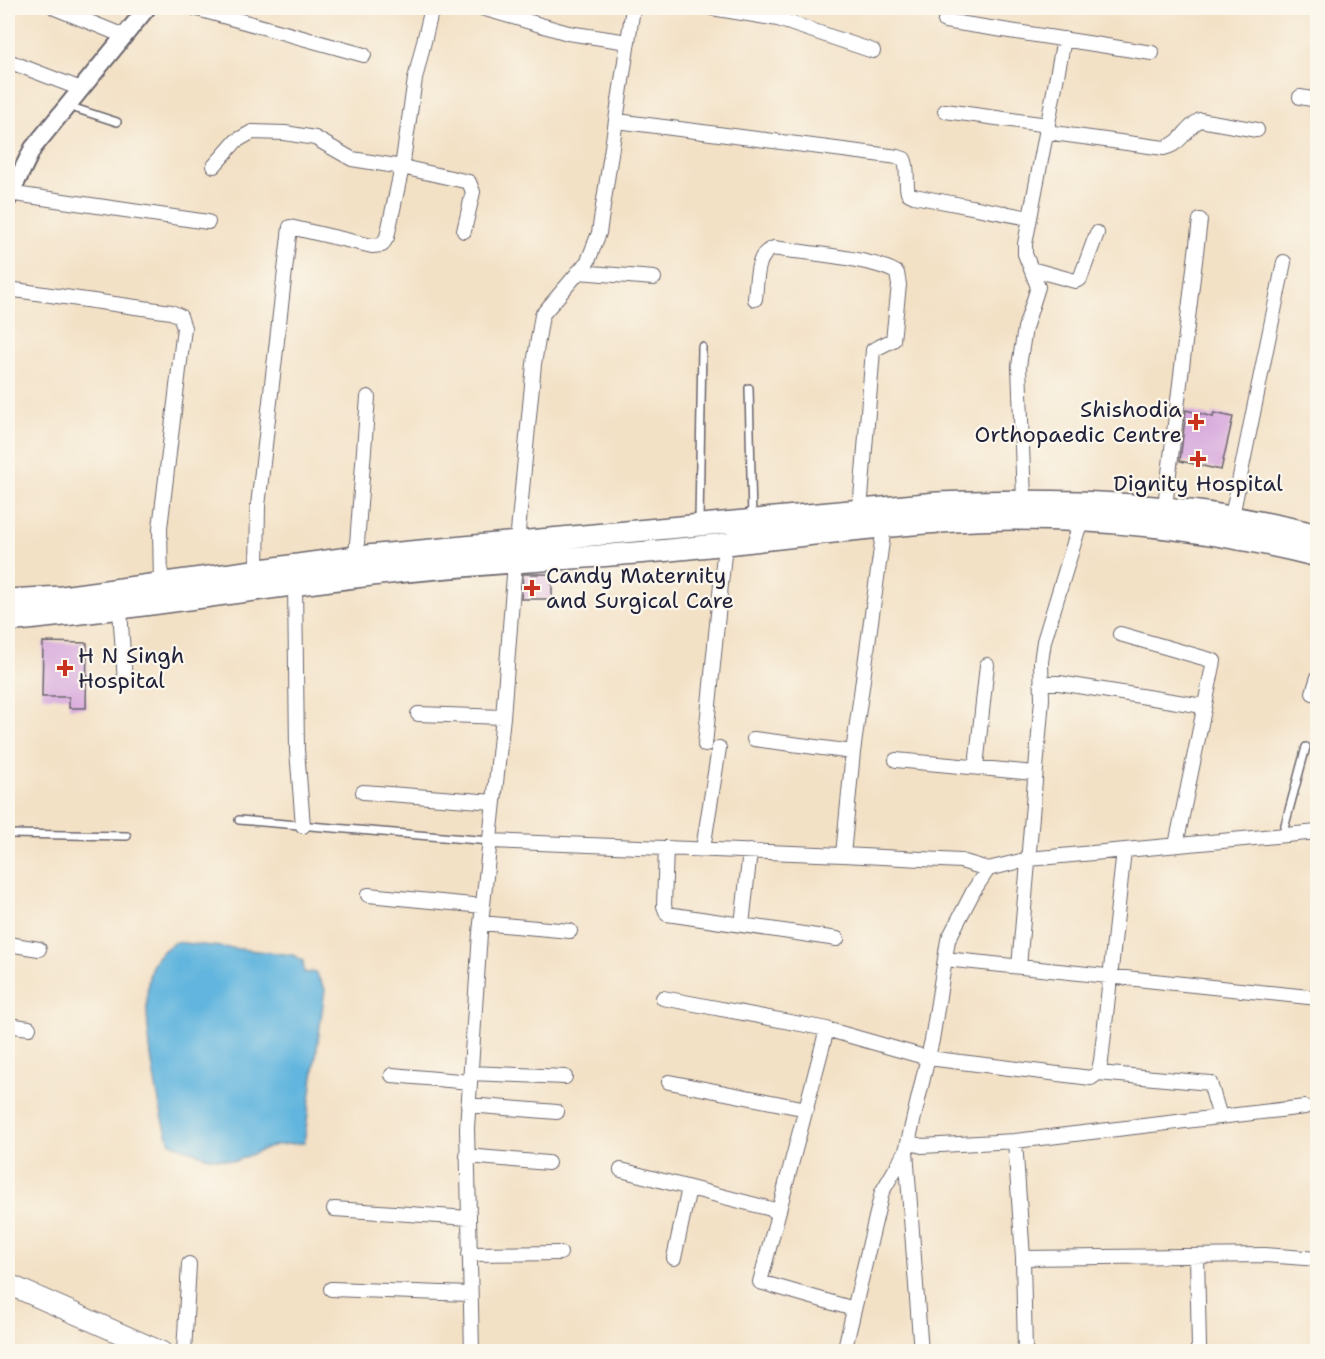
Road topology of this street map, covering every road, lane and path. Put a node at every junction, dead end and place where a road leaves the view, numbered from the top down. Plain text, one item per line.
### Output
1 (55, 8) edge
2 (147, 8) edge
3 (194, 8) edge
4 (432, 8) edge
5 (482, 8) edge
6 (633, 8) edge
7 (712, 8) edge
8 (506, 11) edge
9 (945, 21) dead end
10 (124, 36) junction
11 (1064, 39) junction
12 (628, 42) junction
13 (873, 51) dead end
14 (1152, 53) dead end
15 (364, 54) dead end
16 (8, 61) edge
17 (81, 89) junction
18 (1300, 97) dead end
19 (1317, 100) edge
20 (68, 105) junction
21 (945, 111) dead end
22 (617, 121) junction
23 (117, 122) dead end
24 (1047, 129) junction
25 (1257, 130) dead end
26 (214, 166) dead end
27 (402, 167) junction
28 (8, 194) edge
29 (8, 198) edge
30 (1029, 218) junction
31 (1200, 220) dead end
32 (208, 222) dead end
33 (464, 231) dead end
34 (1097, 233) dead end
35 (1284, 262) dead end
36 (1031, 269) junction
37 (578, 272) junction
38 (654, 278) dead end
39 (8, 289) edge
40 (755, 299) dead end
41 (702, 347) dead end
42 (749, 388) dead end
43 (368, 397) dead end
44 (1024, 500) junction
45 (1165, 506) junction
46 (860, 510) junction
47 (1233, 516) junction
48 (1081, 520) junction
49 (752, 521) junction
50 (699, 527) junction
51 (884, 527) junction
52 (1317, 535) edge
53 (725, 544) junction
54 (516, 552) junction
55 (1317, 556) edge
56 (356, 557) junction
57 (257, 569) junction
58 (161, 584) junction
59 (295, 585) junction
60 (8, 600) edge
61 (120, 610) junction
62 (8, 621) edge
63 (1120, 634) dead end
64 (987, 665) dead end
65 (1317, 677) edge
66 (125, 682) dead end
67 (1041, 683) junction
68 (1313, 693) dead end
69 (1203, 706) junction
70 (418, 714) dead end
71 (503, 717) junction
72 (754, 739) dead end
73 (705, 745) dead end
74 (1306, 747) dead end
75 (719, 748) dead end
76 (853, 752) junction
77 (896, 760) dead end
78 (976, 767) junction
79 (1034, 773) junction
80 (363, 792) dead end
81 (494, 802) junction
82 (238, 820) dead end
83 (303, 825) junction
84 (1317, 832) edge
85 (8, 834) edge
86 (127, 836) dead end
87 (1282, 836) junction
88 (490, 841) junction
89 (1176, 845) junction
90 (666, 848) junction
91 (703, 849) junction
92 (1124, 850) junction
93 (750, 851) junction
94 (843, 855) junction
95 (1029, 859) junction
96 (988, 869) junction
97 (368, 895) dead end
98 (483, 906) junction
99 (481, 923) junction
100 (742, 925) junction
101 (570, 931) dead end
102 (837, 939) dead end
103 (8, 944) edge
104 (39, 949) dead end
105 (945, 959) junction
106 (1019, 967) junction
107 (1110, 977) junction
108 (663, 998) dead end
109 (1317, 998) edge
110 (8, 1025) edge
111 (29, 1028) dead end
112 (826, 1029) junction
113 (928, 1058) junction
114 (1098, 1073) junction
115 (392, 1075) dead end
116 (565, 1077) dead end
117 (470, 1078) junction
118 (669, 1082) dead end
119 (468, 1105) junction
120 (1305, 1107) dead end
121 (807, 1109) junction
122 (557, 1112) dead end
123 (1220, 1117) junction
124 (1015, 1141) junction
125 (907, 1147) junction
126 (467, 1156) junction
127 (548, 1163) dead end
128 (621, 1170) dead end
129 (689, 1188) junction
130 (334, 1209) dead end
131 (779, 1211) junction
132 (469, 1218) junction
133 (469, 1254) junction
134 (561, 1254) dead end
135 (1197, 1256) junction
136 (674, 1258) dead end
137 (1023, 1258) junction
138 (1317, 1259) edge
139 (189, 1264) dead end
140 (8, 1284) edge
141 (330, 1289) dead end
142 (470, 1294) junction
143 (854, 1309) junction
144 (162, 1352) edge
145 (184, 1352) edge
146 (472, 1352) edge
147 (844, 1352) edge
148 (921, 1352) edge
149 (1025, 1352) edge
150 (1196, 1352) edge

1 - 10 street
2 - 10 street
3 - 15 street
4 - 27 street
5 - 8 street
6 - 12 street
7 - 13 street
8 - 12 street
9 - 11 street
10 - 17 street
11 - 14 street
11 - 24 street
12 - 22 street
16 - 17 street
17 - 20 street
18 - 19 street
20 - 23 lane
20 - 28 street
21 - 24 street
22 - 30 street
22 - 37 street
24 - 25 street
24 - 30 street
26 - 27 street
27 - 33 street
27 - 57 street
28 - 29 street
28 - 32 street
30 - 36 street
31 - 45 street
34 - 36 street
35 - 47 street
36 - 44 street
37 - 38 street
37 - 54 street
39 - 58 street
40 - 46 street
41 - 50 lane
42 - 49 lane
43 - 56 street
44 - 45 main road
44 - 46 main road
45 - 47 main road
46 - 49 main road
47 - 52 main road
48 - 51 main road
48 - 55 main road
48 - 67 street
49 - 50 main road
50 - 54 main road
51 - 53 main road
51 - 76 street
53 - 54 main road
53 - 73 street
54 - 56 main road
54 - 59 main road
54 - 71 street
56 - 57 main road
57 - 58 main road
58 - 60 main road
59 - 61 main road
59 - 83 street
61 - 62 main road
61 - 66 street
63 - 69 street
64 - 78 street
65 - 68 street
67 - 69 street
67 - 79 street
69 - 89 street
70 - 71 street
71 - 81 street
72 - 76 street
74 - 87 lane
75 - 91 street
76 - 94 street
77 - 78 street
78 - 79 street
79 - 95 street
80 - 81 street
81 - 88 street
82 - 83 lane
83 - 88 lane
84 - 87 street
85 - 86 lane
87 - 89 street
88 - 90 street
88 - 98 street
89 - 92 street
90 - 91 street
90 - 100 street
91 - 93 street
92 - 95 street
92 - 107 street
93 - 94 street
93 - 100 street
94 - 96 street
95 - 96 street
95 - 106 street
96 - 105 street
97 - 98 street
98 - 99 street
99 - 101 street
99 - 117 street
100 - 102 street
103 - 104 street
105 - 106 street
105 - 113 street
106 - 107 street
107 - 109 street
107 - 114 street
108 - 112 street
110 - 111 street
112 - 113 street
112 - 121 street
113 - 114 street
113 - 125 street
114 - 123 street
115 - 117 street
116 - 117 street
117 - 119 street
118 - 121 street
119 - 122 street
119 - 126 street
120 - 123 street
121 - 131 street
123 - 124 street
124 - 125 street
124 - 137 street
125 - 143 street
125 - 148 street
126 - 127 street
126 - 132 street
128 - 129 street
129 - 131 street
129 - 136 street
130 - 132 street
131 - 143 street
132 - 133 street
133 - 134 street
133 - 142 street
135 - 137 street
135 - 138 street
135 - 150 street
137 - 149 street
139 - 145 street
140 - 144 main road
141 - 142 street
142 - 146 street
143 - 147 street

